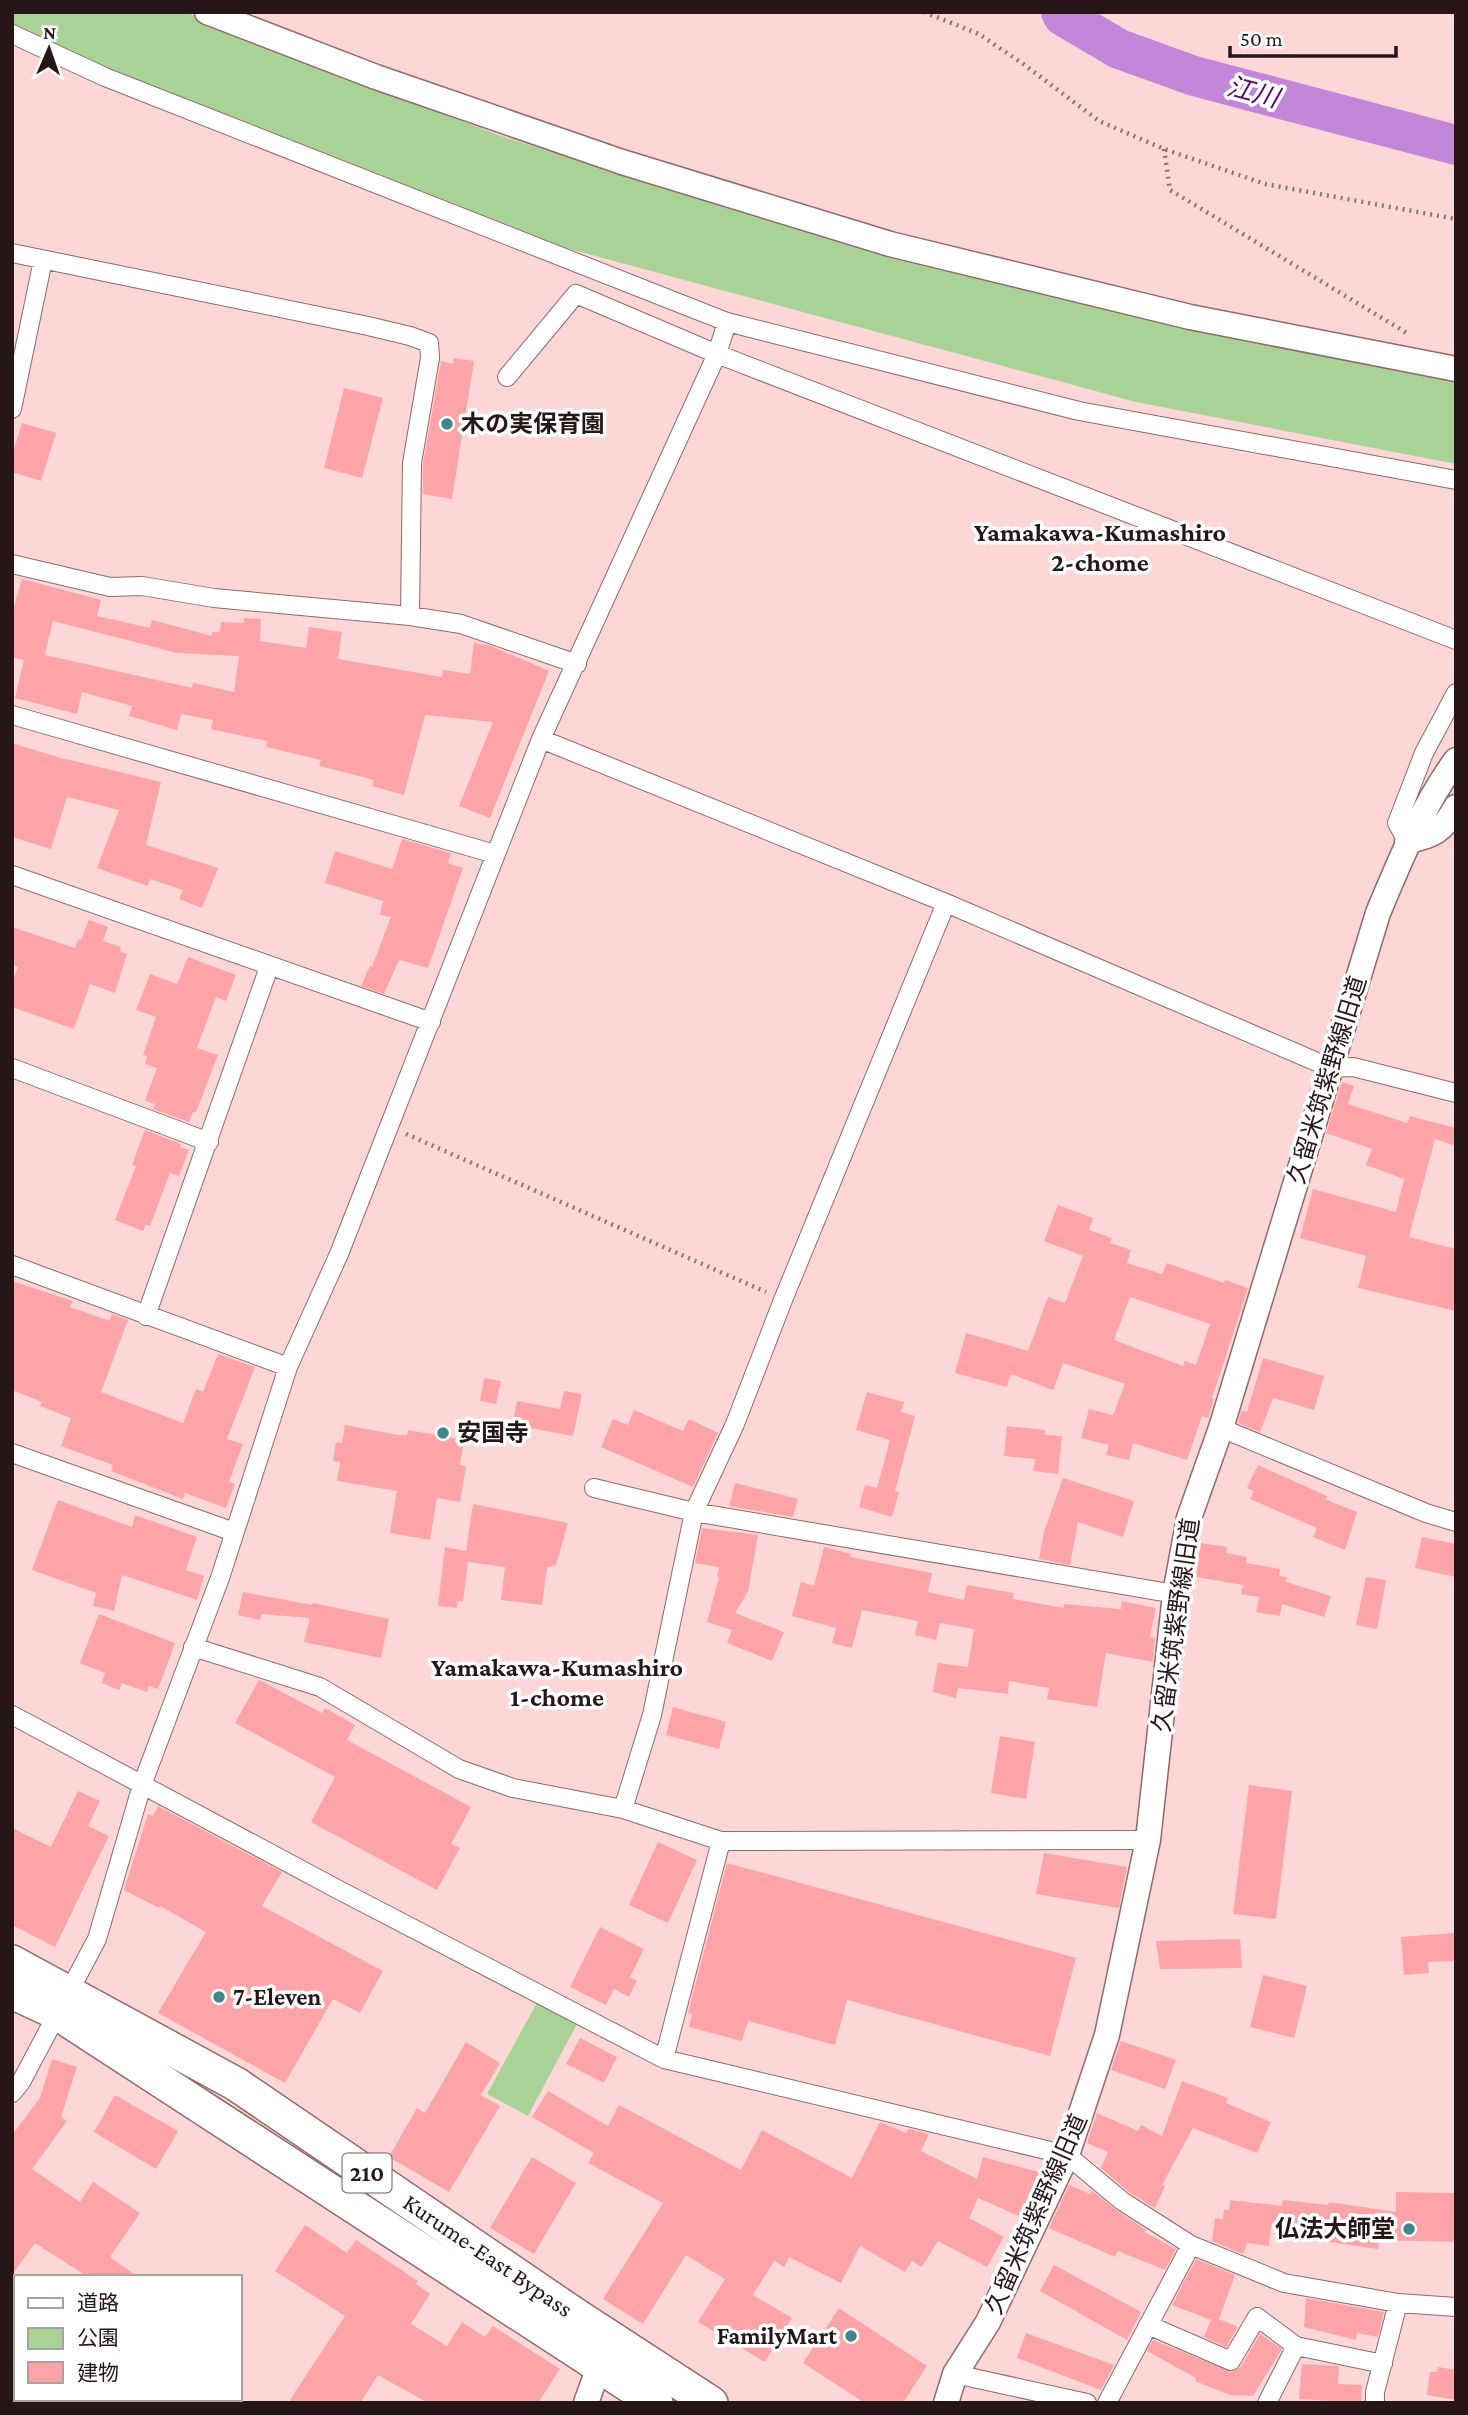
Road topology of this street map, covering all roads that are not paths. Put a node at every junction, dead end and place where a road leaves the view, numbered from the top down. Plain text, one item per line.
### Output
1 (207, 12) edge
2 (12, 34) edge
3 (12, 253) edge
4 (43, 260) junction
5 (727, 322) junction
6 (717, 354) junction
7 (1456, 369) edge
8 (507, 377) dead end
9 (12, 409) edge
10 (1456, 480) edge
11 (12, 564) edge
12 (411, 616) junction
13 (1456, 640) edge
14 (577, 664) junction
15 (1456, 693) edge
16 (12, 715) edge
17 (541, 739) junction
18 (1456, 760) edge
19 (1456, 807) edge
20 (1407, 841) junction
21 (495, 854) junction
22 (12, 875) edge
23 (946, 903) junction
24 (269, 967) junction
25 (431, 1022) junction
26 (12, 1068) edge
27 (1331, 1068) junction
28 (1456, 1093) edge
29 (209, 1142) junction
30 (12, 1265) edge
31 (146, 1316) junction
32 (288, 1367) junction
33 (1221, 1428) junction
34 (12, 1453) edge
35 (594, 1488) dead end
36 (694, 1512) junction
37 (1456, 1522) edge
38 (234, 1532) junction
39 (1175, 1594) junction
40 (193, 1647) junction
41 (12, 1715) edge
42 (142, 1786) junction
43 (623, 1809) junction
44 (1148, 1840) junction
45 (721, 1841) junction
46 (12, 1962) edge
47 (12, 1992) edge
48 (64, 2003) junction
49 (664, 2059) junction
50 (12, 2093) edge
51 (1068, 2155) junction
52 (1191, 2245) junction
53 (1398, 2303) junction
54 (1456, 2307) edge
55 (1148, 2325) junction
56 (1296, 2346) junction
57 (600, 2364) junction
58 (1382, 2364) junction
59 (955, 2374) junction
60 (586, 2403) edge
61 (656, 2403) edge
62 (711, 2403) edge
63 (946, 2403) edge
64 (1087, 2403) edge
65 (1107, 2403) edge
66 (1267, 2403) edge
67 (1375, 2403) edge

1 - 7 street
2 - 5 street
3 - 4 street
4 - 9 street
4 - 12 street
5 - 6 street
5 - 10 street
6 - 8 street
6 - 13 street
6 - 14 street
11 - 12 street
12 - 14 street
14 - 17 street
15 - 20 street
16 - 21 street
17 - 21 street
17 - 23 street
18 - 20 street, 久留米筑紫野線旧道
19 - 20 street
20 - 27 street, 久留米筑紫野線旧道
21 - 25 street
22 - 24 street
23 - 27 street
23 - 36 street
24 - 25 street
24 - 29 street
25 - 32 street
26 - 29 street
27 - 28 street
27 - 33 street, 久留米筑紫野線旧道
29 - 31 street
30 - 31 street
31 - 32 street
32 - 38 street
33 - 37 street
33 - 39 street, 久留米筑紫野線旧道
34 - 38 street
35 - 36 street
36 - 39 street
36 - 43 street
38 - 40 street
39 - 44 street, 久留米筑紫野線旧道
40 - 42 street
40 - 43 street
41 - 42 street
42 - 48 street
42 - 49 street
43 - 45 street
44 - 45 street
44 - 51 street, 久留米筑紫野線旧道
45 - 49 street
46 - 48 highway, Kurume-East Bypass / 210
47 - 48 highway, Kurume-East Bypass / 210
48 - 50 street
48 - 57 highway, Kurume-East Bypass / 210
48 - 62 highway, Kurume-East Bypass / 210
49 - 51 street
51 - 52 street
51 - 59 street, 久留米筑紫野線旧道
52 - 53 street
52 - 55 street
53 - 54 street
53 - 58 street
55 - 56 street
55 - 65 street
56 - 58 street
56 - 66 street
57 - 60 street
57 - 61 highway, Kurume-East Bypass / 210
58 - 67 street
59 - 63 street, 久留米筑紫野線旧道
59 - 64 street

